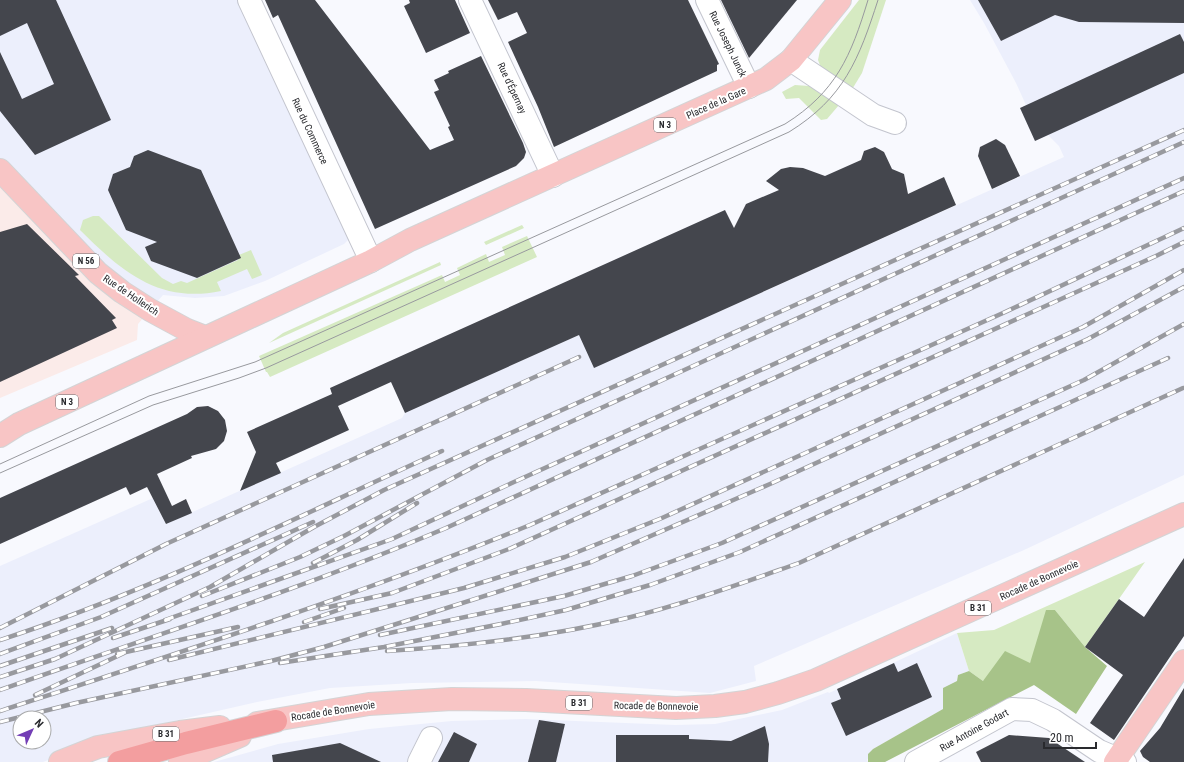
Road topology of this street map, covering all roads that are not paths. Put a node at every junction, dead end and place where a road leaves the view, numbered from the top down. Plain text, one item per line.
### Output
1 (249, 0) edge
2 (470, 0) edge
3 (707, 0) edge
4 (840, 0) edge
5 (791, 60) junction
6 (749, 87) junction
7 (895, 123) dead end
8 (0, 171) edge
9 (553, 176) junction
10 (372, 261) junction
11 (205, 337) junction
12 (0, 436) edge
13 (1184, 514) edge
14 (1184, 661) edge
15 (276, 721) junction
16 (431, 738) dead end
17 (1119, 761) edge
18 (60, 762) edge
19 (119, 762) edge
20 (180, 762) edge
21 (419, 762) edge
22 (916, 762) edge

1 - 10 street, Rue du Commerce
2 - 9 street, Rue d'Épernay
3 - 6 street, Rue Joseph Junck
4 - 5 main road, Place de la Gare / N 3
5 - 6 main road, Place de la Gare / N 3
5 - 7 street
6 - 9 main road, Place de la Gare / N 3
8 - 11 main road, Rue de Hollerich / N 56
9 - 10 main road, N 3
10 - 11 main road, N 3
11 - 12 main road, N 3
13 - 15 main road, Rocade de Bonnevoie / B 31
14 - 17 main road
15 - 18 main road, B 31
15 - 19 highway, Rocade de Bonnevoie / B 31
15 - 20 main road, B 31
16 - 21 street
17 - 22 street, Rue Antoine Godart

